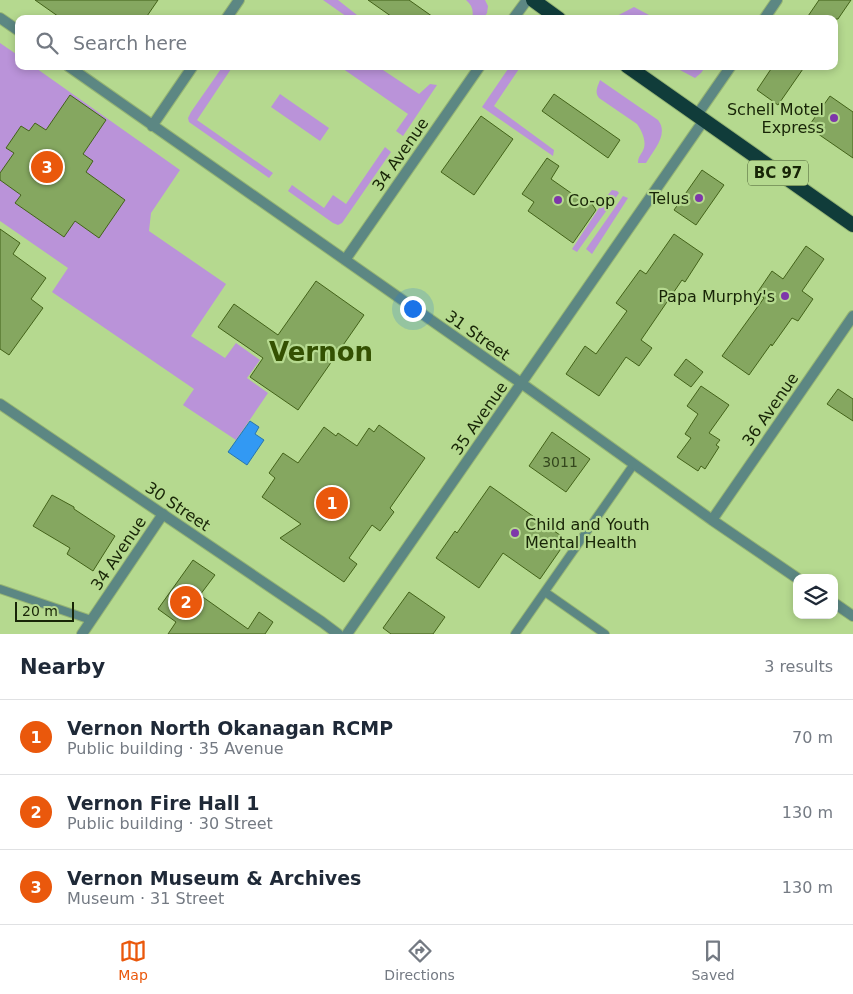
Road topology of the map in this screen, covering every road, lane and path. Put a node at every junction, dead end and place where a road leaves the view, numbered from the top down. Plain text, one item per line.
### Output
1 (239, 0) edge
2 (527, 0) edge
3 (533, 0) edge
4 (777, 0) edge
5 (229, 15) edge
6 (517, 15) edge
7 (554, 15) edge
8 (767, 15) edge
9 (0, 18) edge
10 (15, 28) edge
11 (74, 70) edge
12 (190, 70) edge
13 (477, 70) edge
14 (633, 70) edge
15 (729, 70) edge
16 (700, 118) junction
17 (152, 126) junction
18 (853, 225) edge
19 (345, 260) junction
20 (853, 316) edge
21 (521, 383) junction
22 (0, 404) edge
23 (634, 464) junction
24 (163, 514) junction
25 (712, 520) junction
26 (793, 575) edge
27 (0, 589) edge
28 (545, 592) junction
29 (838, 607) edge
30 (853, 616) edge
31 (91, 620) junction
32 (82, 634) edge
33 (338, 634) edge
34 (347, 634) edge
35 (516, 634) edge
36 (605, 634) edge

1 - 5 street
2 - 6 street
3 - 7 highway
4 - 8 street
9 - 10 street
11 - 17 street, 31 Street
12 - 17 street
13 - 19 street, 34 Avenue
14 - 16 highway, BC 97
15 - 16 street, 35 Avenue
16 - 18 highway, BC 97
16 - 21 street, 35 Avenue
17 - 19 street, 31 Street
19 - 21 street, 31 Street
20 - 25 street, 36 Avenue
21 - 23 street, 31 Street
21 - 34 street, 35 Avenue
22 - 24 street, 30 Street
23 - 25 street, 31 Street
23 - 28 lane
24 - 31 street, 34 Avenue
24 - 33 street, 30 Street
25 - 26 street, 31 Street
27 - 31 lane
28 - 35 lane
28 - 36 lane
29 - 30 street
31 - 32 street, 34 Avenue

